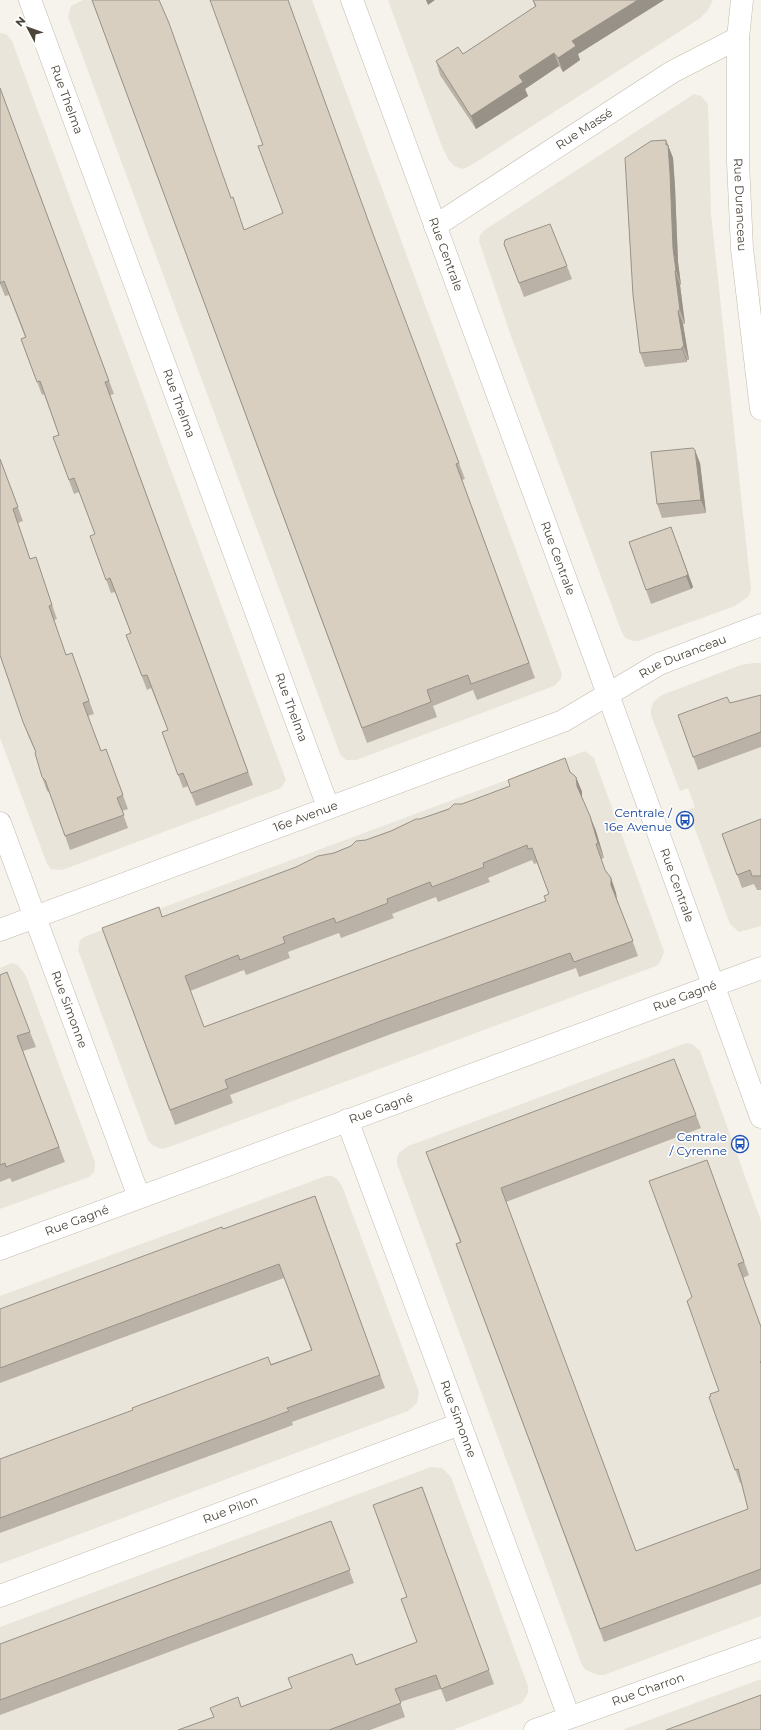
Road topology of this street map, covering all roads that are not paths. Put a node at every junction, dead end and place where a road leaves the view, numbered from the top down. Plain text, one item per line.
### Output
1 (30, 0) edge
2 (352, 0) edge
3 (742, 0) edge
4 (738, 38) junction
5 (435, 226) junction
6 (761, 410) edge
7 (761, 625) edge
8 (608, 695) junction
9 (328, 807) junction
10 (0, 823) edge
11 (34, 917) junction
12 (0, 930) edge
13 (761, 968) edge
14 (713, 986) junction
15 (761, 1117) edge
16 (347, 1120) junction
17 (139, 1197) junction
18 (0, 1249) edge
19 (460, 1424) junction
20 (0, 1596) edge
21 (761, 1649) edge
22 (569, 1717) junction
23 (535, 1730) edge

1 - 9 street, Rue Thelma
2 - 5 street, Rue Centrale
3 - 4 street, Rue Duranceau
4 - 5 street, Rue Massé
4 - 6 street, Rue Duranceau
5 - 8 street, Rue Centrale
7 - 8 street, Rue Duranceau
8 - 9 street, 16e Avenue
8 - 14 street, Rue Centrale
9 - 11 street, 16e Avenue
10 - 11 street, Rue Simonne
11 - 12 street, 16e Avenue
11 - 17 street, Rue Simonne
13 - 14 street, Rue Gagné
14 - 15 street, Rue Centrale
14 - 16 street, Rue Gagné
16 - 17 street, Rue Gagné
16 - 19 street, Rue Simonne
17 - 18 street, Rue Gagné
19 - 20 street, Rue Pilon
19 - 22 street, Rue Simonne
21 - 22 street, Rue Charron
22 - 23 street, Rue Charron

